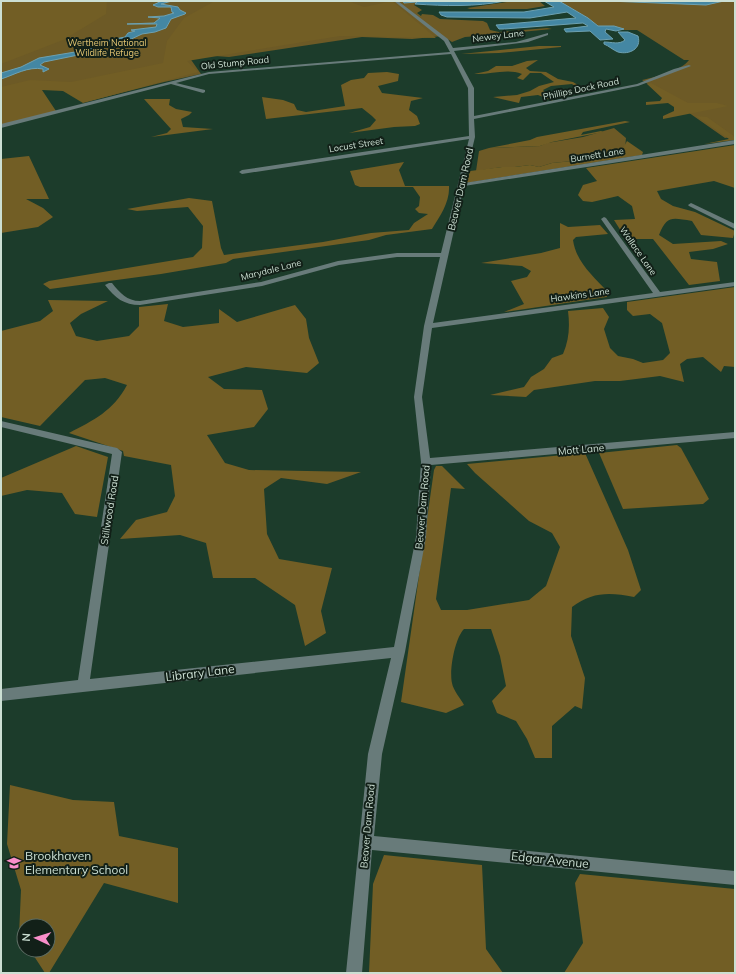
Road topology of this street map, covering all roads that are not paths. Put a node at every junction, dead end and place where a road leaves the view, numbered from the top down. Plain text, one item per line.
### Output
1 (396, 1) edge
2 (546, 34) dead end
3 (451, 51) junction
4 (689, 66) dead end
5 (169, 82) junction
6 (203, 91) dead end
7 (473, 118) junction
8 (1, 126) edge
9 (472, 137) junction
10 (735, 142) edge
11 (242, 172) dead end
12 (461, 185) junction
13 (691, 205) dead end
14 (604, 219) dead end
15 (735, 227) edge
16 (445, 255) junction
17 (735, 284) edge
18 (109, 285) dead end
19 (658, 294) junction
20 (428, 326) junction
21 (1, 424) edge
22 (735, 436) edge
23 (426, 462) junction
24 (400, 652) junction
25 (83, 687) junction
26 (1, 695) edge
27 (366, 842) junction
28 (735, 878) edge
29 (354, 973) edge

1 - 3 street, Beaver Dam Road
2 - 3 street, Newey Lane
3 - 5 street, Old Stump Road
3 - 7 street, Beaver Dam Road
4 - 7 street, Phillips Dock Road
5 - 6 street
5 - 8 street, Old Stump Road
7 - 9 street, Beaver Dam Road
9 - 11 street, Locust Street
9 - 12 street, Beaver Dam Road
10 - 12 street, Burnett Lane
12 - 16 street, Beaver Dam Road
13 - 15 street
14 - 19 street, Wallace Lane
16 - 18 street, Marydale Lane
16 - 20 street, Beaver Dam Road
17 - 19 street, Hawkins Lane
19 - 20 street, Hawkins Lane
20 - 23 street, Beaver Dam Road
21 - 25 street, Stillwood Road
22 - 23 street, Mott Lane
23 - 24 street, Beaver Dam Road
24 - 25 street, Library Lane
24 - 27 street, Beaver Dam Road
25 - 26 street, Library Lane
27 - 28 street, Edgar Avenue
27 - 29 street, Beaver Dam Road

